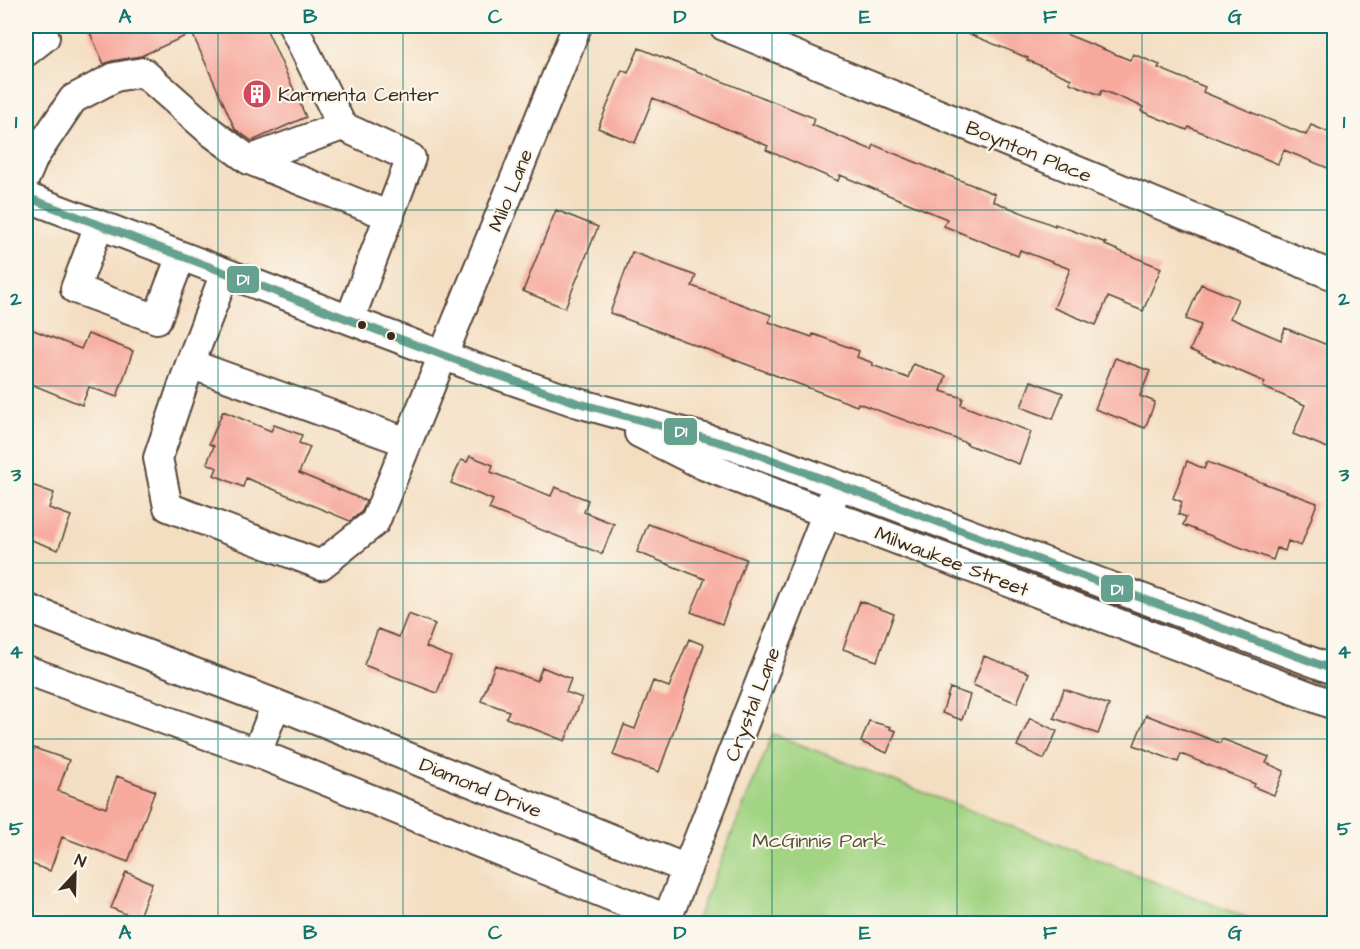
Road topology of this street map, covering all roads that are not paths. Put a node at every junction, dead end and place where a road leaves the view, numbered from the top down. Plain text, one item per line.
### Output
1 (293, 26) edge
2 (577, 26) edge
3 (724, 26) edge
4 (342, 126) junction
5 (249, 160) junction
6 (26, 176) edge
7 (26, 197) edge
8 (390, 216) junction
9 (99, 225) junction
10 (181, 256) junction
11 (225, 273) junction
12 (1335, 276) edge
13 (350, 319) junction
14 (443, 355) junction
15 (190, 364) junction
16 (575, 402) junction
17 (407, 442) junction
18 (838, 484) junction
19 (827, 513) junction
20 (26, 608) edge
21 (26, 670) edge
22 (1335, 670) edge
23 (1333, 699) edge
24 (276, 704) junction
25 (257, 753) junction
26 (687, 869) junction
27 (666, 921) edge

1 - 4 street
2 - 14 street, Milo Lane
3 - 12 street, Boynton Place
4 - 5 street
4 - 8 street
5 - 6 street
5 - 8 street
7 - 9 street, Milwaukee Street
8 - 13 street
9 - 10 street, Milwaukee Street
9 - 10 street
10 - 11 street, Milwaukee Street
11 - 13 street, Milwaukee Street
11 - 15 street
13 - 14 street, Milwaukee Street
14 - 16 street, Milwaukee Street
14 - 17 street, Milo Lane
15 - 17 street
15 - 17 street, Milo Lane
16 - 18 street, Milwaukee Street
16 - 19 street, Milwaukee Street
18 - 19 street, Crystal Lane
18 - 22 street, Milwaukee Street
19 - 23 street, Milwaukee Street
19 - 26 street, Crystal Lane
20 - 24 street, Diamond Drive
21 - 25 street
24 - 25 street
24 - 26 street, Diamond Drive
25 - 27 street
26 - 27 street, Crystal Lane

